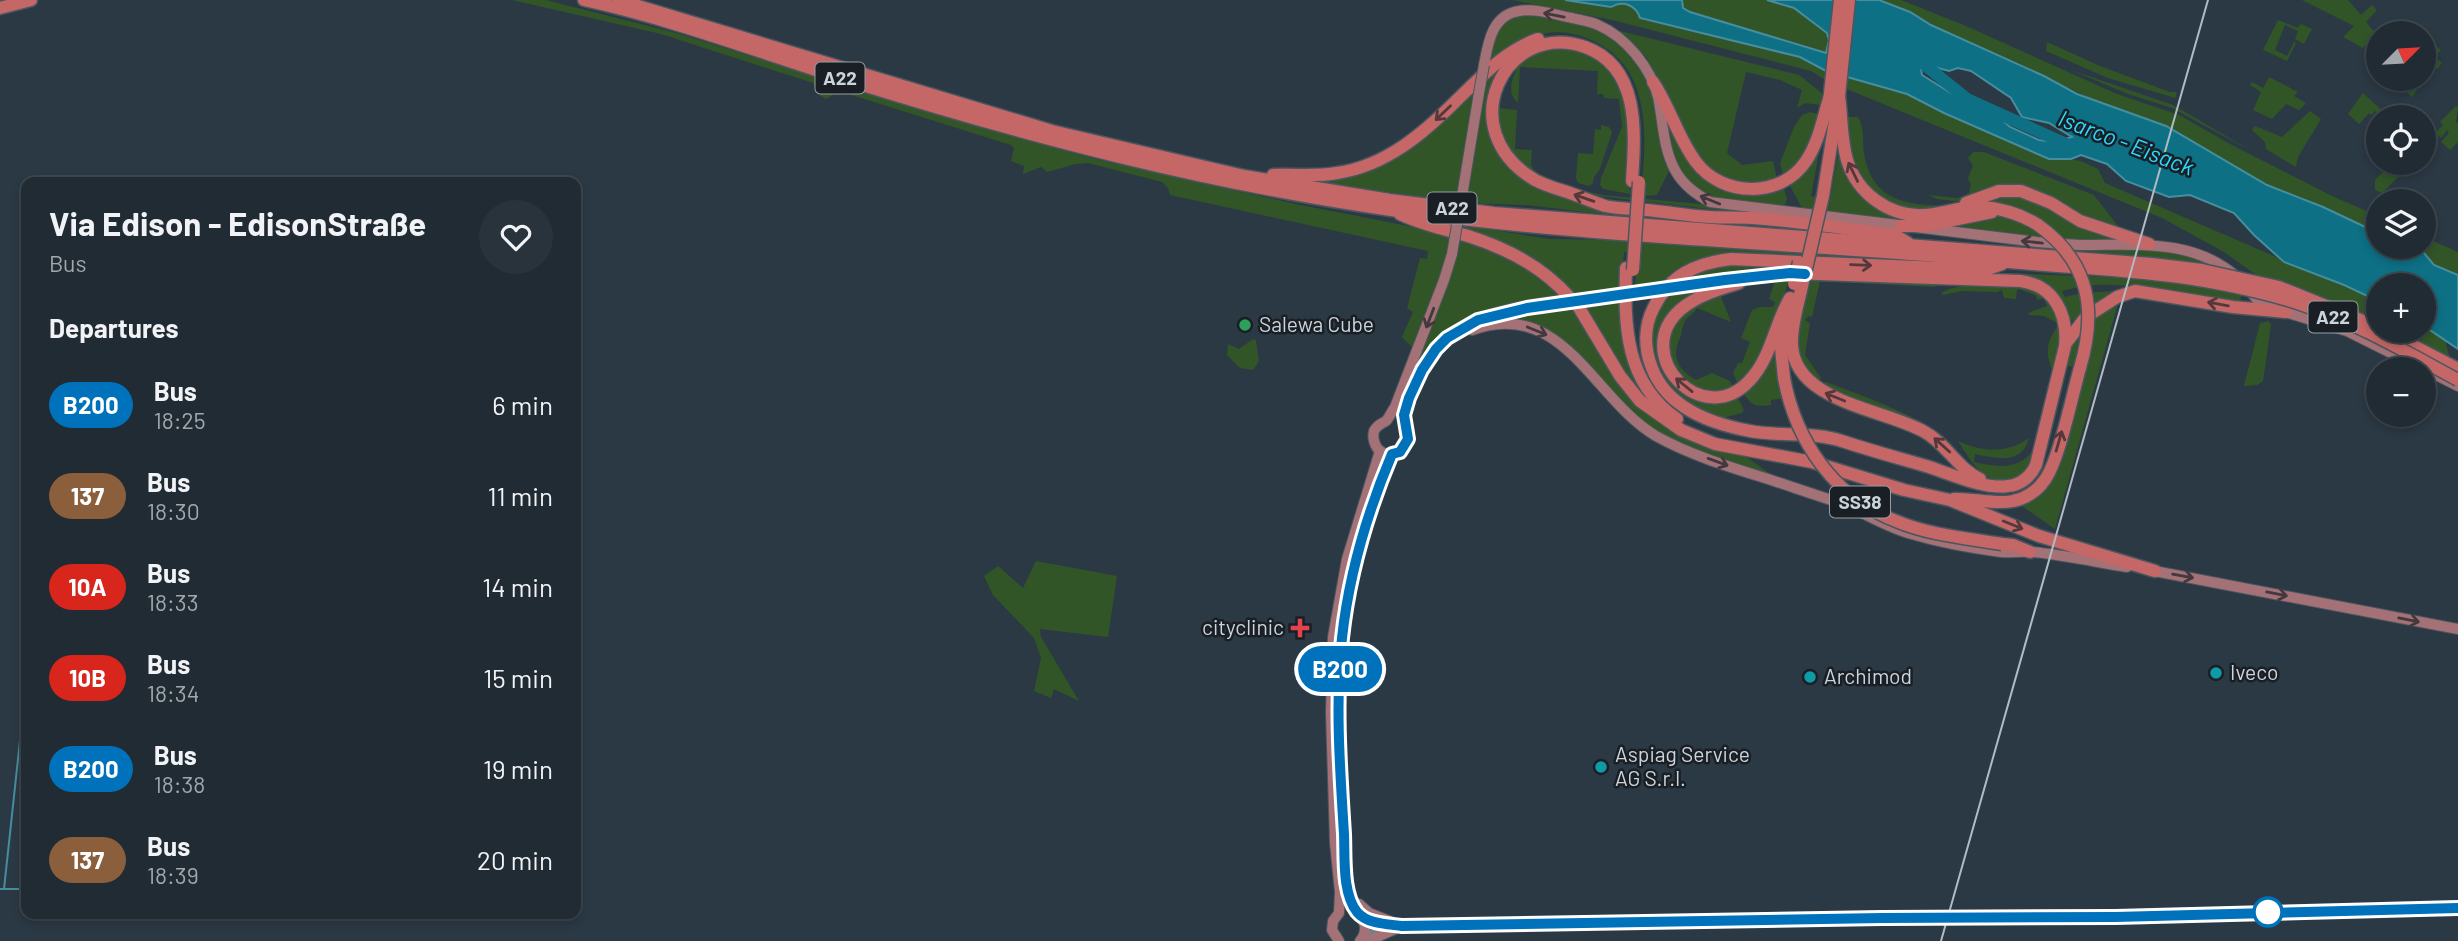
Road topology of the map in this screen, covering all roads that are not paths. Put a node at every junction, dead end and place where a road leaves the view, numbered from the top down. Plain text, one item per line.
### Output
1 (31, 0) edge
2 (584, 0) edge
3 (618, 0) edge
4 (1840, 0) edge
5 (1849, 0) edge
6 (0, 8) edge
7 (1653, 82) junction
8 (1835, 96) junction
9 (1832, 117) junction
10 (1244, 176) junction
11 (1636, 182) junction
12 (1391, 210) junction
13 (2003, 210) junction
14 (1949, 211) junction
15 (1901, 226) junction
16 (2150, 244) junction
17 (1911, 246) junction
18 (2009, 262) junction
19 (1629, 269) junction
20 (2200, 275) junction
21 (1753, 278) junction
22 (1798, 285) junction
23 (1676, 288) dead end
24 (1658, 290) dead end
25 (1638, 293) dead end
26 (1619, 295) dead end
27 (1790, 298) junction
28 (2286, 312) junction
29 (2366, 322) edge
30 (2408, 343) edge
31 (2065, 346) junction
32 (2399, 357) edge
33 (1431, 358) junction
34 (2458, 369) edge
35 (2436, 375) edge
36 (2458, 380) edge
37 (2458, 386) edge
38 (1387, 420) junction
39 (1405, 425) junction
40 (1750, 431) junction
41 (1748, 450) junction
42 (1380, 451) junction
43 (1392, 454) junction
44 (1993, 485) junction
45 (1950, 500) junction
46 (2031, 552) junction
47 (2155, 571) junction
48 (2458, 629) edge
49 (1347, 874) junction
50 (2458, 908) edge
51 (1339, 913) junction
52 (1360, 914) junction
53 (1402, 926) junction
54 (1364, 940) edge
55 (1339, 941) edge

1 - 6 highway
2 - 12 highway, A22
3 - 10 highway, A22
4 - 8 highway
5 - 8 highway
7 - 9 highway
15 -> 7 main road
7 -> 38 main road, bridge
8 - 9 highway
8 - 9 highway
14 -> 9 highway
9 - 22 highway, SS38, bridge
11 -> 10 highway
10 - 17 highway, A22
17 -> 11 highway
11 - 19 highway
12 - 18 highway, A22
12 - 41 highway
13 - 14 highway
13 - 15 highway
45 -> 13 highway, bridge
14 - 16 highway
16 -> 15 main road
16 - 28 main road
17 - 20 highway, A22
18 - 20 highway, A22
40 -> 18 highway
19 - 40 highway
19 - 41 highway
20 - 29 highway, A22, bridge
20 - 36 highway, A22, bridge
21 - 23 highway
27 -> 21 highway
21 - 31 highway
22 - 27 highway, SS38
44 -> 22 highway, SS38
24 - 25 highway
26 - 33 highway
27 - 46 highway, SS38, bridge
28 -> 31 highway
28 - 32 main road
30 - 34 highway, A22
31 - 44 highway
33 - 39 main road
33 -> 46 main road
35 - 37 main road
38 - 39 main road
38 - 42 main road
39 - 43 main road
40 - 44 highway
41 - 45 highway
42 - 43 main road
42 - 51 main road
43 - 49 main road
45 -> 47 highway
46 - 47 main road
47 -> 48 main road
49 - 52 main road
49 - 53 main road
50 - 53 main road
51 - 52 main road
51 - 55 main road
52 - 53 main road
52 - 54 main road
53 - 54 main road

